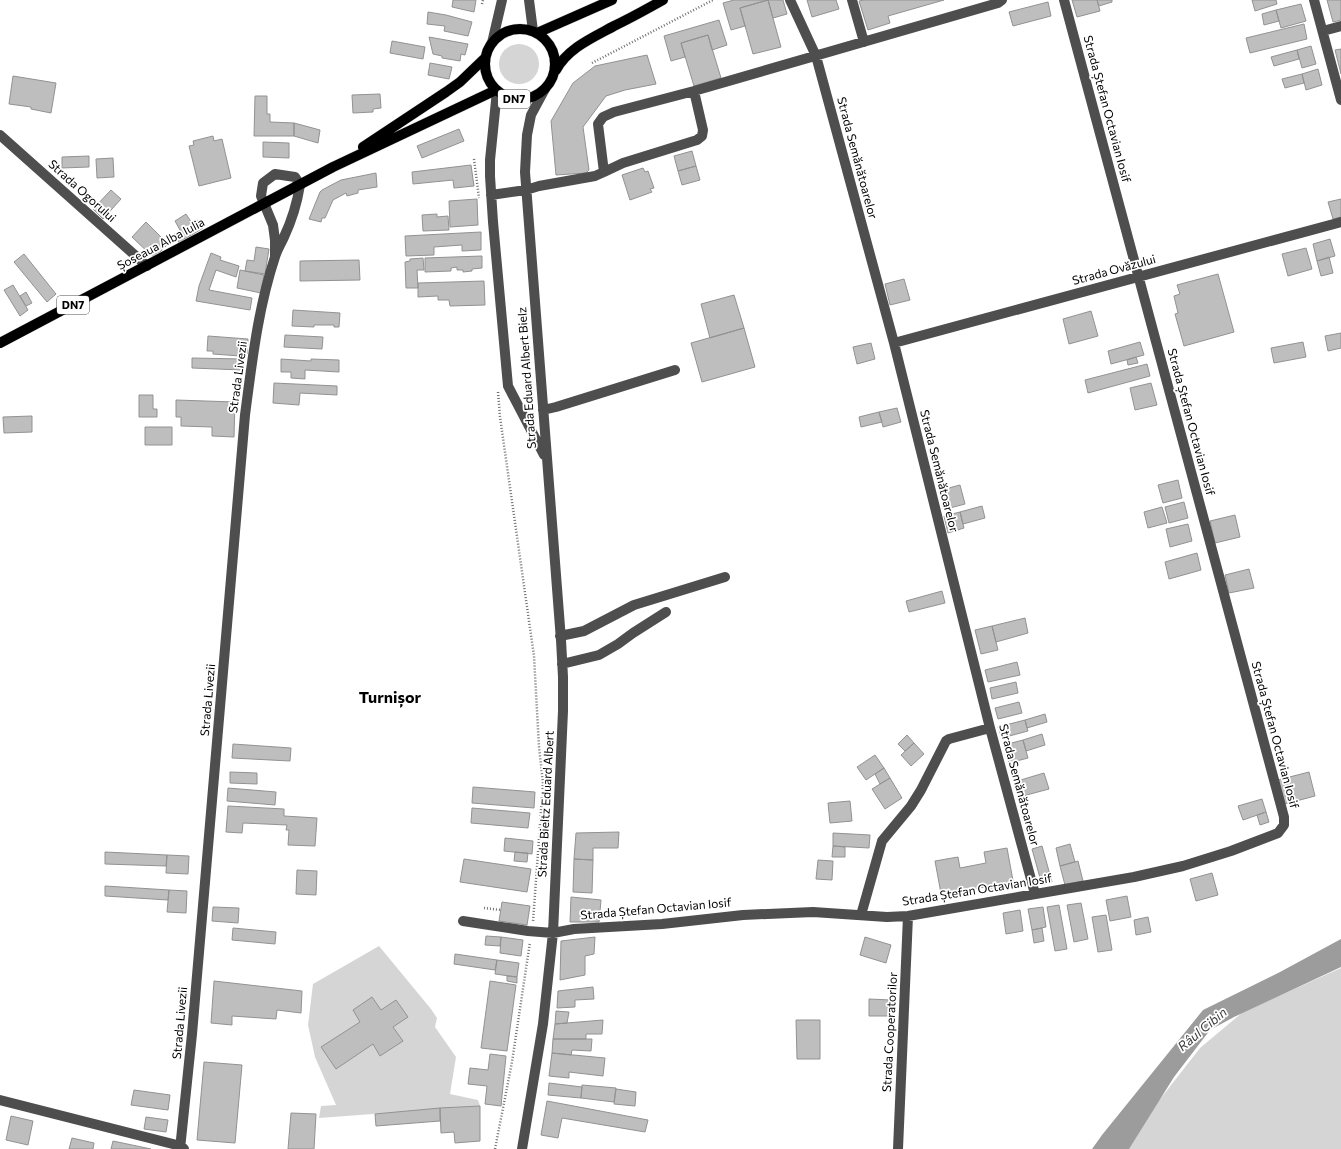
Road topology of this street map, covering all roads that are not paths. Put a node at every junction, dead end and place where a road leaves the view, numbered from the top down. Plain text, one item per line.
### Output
1 (502, 0) edge
2 (529, 0) edge
3 (612, 0) edge
4 (663, 0) edge
5 (790, 0) edge
6 (852, 0) edge
7 (1002, 0) edge
8 (1064, 0) edge
9 (1314, 0) edge
10 (1341, 26) edge
11 (1323, 31) junction
12 (535, 32) junction
13 (864, 42) junction
14 (492, 43) junction
15 (816, 56) junction
16 (485, 58) junction
17 (555, 72) junction
18 (545, 89) junction
19 (496, 91) junction
20 (694, 91) junction
21 (1341, 100) edge
22 (0, 135) edge
23 (333, 167) junction
24 (604, 172) junction
25 (300, 185) junction
26 (526, 190) junction
27 (491, 195) junction
28 (265, 204) junction
29 (1341, 222) edge
30 (276, 256) junction
31 (147, 266) junction
32 (1139, 276) junction
33 (894, 343) junction
34 (0, 344) edge
35 (675, 370) dead end
36 (543, 410) junction
37 (546, 459) junction
38 (725, 577) dead end
39 (666, 612) dead end
40 (560, 636) junction
41 (562, 664) junction
42 (990, 728) junction
43 (1035, 894) junction
44 (861, 915) junction
45 (908, 916) junction
46 (463, 921) dead end
47 (553, 933) junction
48 (0, 1100) edge
49 (182, 1148) edge
50 (522, 1149) edge
51 (898, 1149) edge

1 - 14 street
2 - 12 street
3 - 12 main road, Șoseaua Alba Iulia / DN7
4 - 17 main road, DN7
5 - 15 street, Strada Semănătoarelor
6 - 13 street
7 - 13 street
8 - 32 street, Strada Ștefan Octavian Iosif
9 - 11 street
10 - 11 street
11 - 21 street
12 - 14 main road, Șoseaua Alba Iulia / DN7
12 - 17 main road
13 - 15 street
14 - 16 main road, Șoseaua Alba Iulia / DN7
15 - 20 street
15 - 33 street, Strada Semănătoarelor
16 - 19 main road, DN7
16 - 23 main road, Șoseaua Alba Iulia / DN7
17 - 18 main road, DN7
18 - 19 main road, DN7
18 - 26 street, Strada Eduard Albert Bielz
19 - 23 main road, Șoseaua Alba Iulia / DN7
19 - 27 street, Strada Eduard Albert Bielz
20 - 24 street
20 - 24 street
22 - 31 street, Strada Ogorului
23 - 25 main road, Șoseaua Alba Iulia / DN7
24 - 26 street
25 - 28 main road, Șoseaua Alba Iulia / DN7
25 - 28 street, Strada Livezii
25 - 30 street, Strada Livezii
26 - 27 street
26 - 36 street, Strada Eduard Albert Bielz
27 - 37 street, Strada Eduard Albert Bielz
28 - 30 street, Strada Livezii
28 - 31 main road, Șoseaua Alba Iulia / DN7
29 - 32 street, Strada Ovăzului
30 - 49 street, Strada Livezii
31 - 34 main road, Șoseaua Alba Iulia / DN7
32 - 33 street, Strada Ovăzului
32 - 43 street, Strada Ștefan Octavian Iosif
33 - 42 street, Strada Semănătoarelor
35 - 36 street
36 - 37 street, Strada Eduard Albert Bielz
37 - 40 street, Strada Bieltz Eduard Albert
38 - 40 street
39 - 41 street
40 - 41 street, Strada Bieltz Eduard Albert
41 - 47 street, Strada Bieltz Eduard Albert
42 - 43 street, Strada Semănătoarelor
42 - 44 street
43 - 45 street, Strada Ștefan Octavian Iosif
44 - 45 street, Strada Ștefan Octavian Iosif
44 - 47 street, Strada Ștefan Octavian Iosif
45 - 51 street, Strada Cooperatorilor
46 - 47 street, Strada Ștefan Octavian Iosif
47 - 50 street, Strada Bieltz Eduard Albert
48 - 49 street

